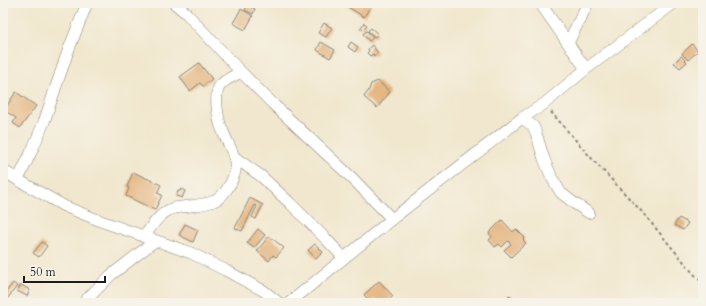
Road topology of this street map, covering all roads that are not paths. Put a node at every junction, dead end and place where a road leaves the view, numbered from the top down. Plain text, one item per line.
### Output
1 (87, 3) edge
2 (174, 3) edge
3 (540, 3) edge
4 (588, 3) edge
5 (674, 3) edge
6 (568, 43) junction
7 (586, 69) junction
8 (241, 72) junction
9 (522, 118) junction
10 (234, 157) junction
11 (3, 170) edge
12 (18, 180) junction
13 (589, 213) dead end
14 (392, 219) junction
15 (144, 237) junction
16 (155, 241) junction
17 (344, 258) junction
18 (83, 303) edge
19 (279, 303) edge
20 (289, 303) edge

1 - 12 street
2 - 8 street
3 - 6 street
4 - 6 street
5 - 7 street
6 - 7 street
7 - 9 street
8 - 10 street
8 - 14 street
9 - 13 street
9 - 14 street
10 - 15 street
10 - 17 street
11 - 12 street
12 - 15 street
14 - 17 street
15 - 16 street
16 - 18 street
16 - 19 street
17 - 20 street

